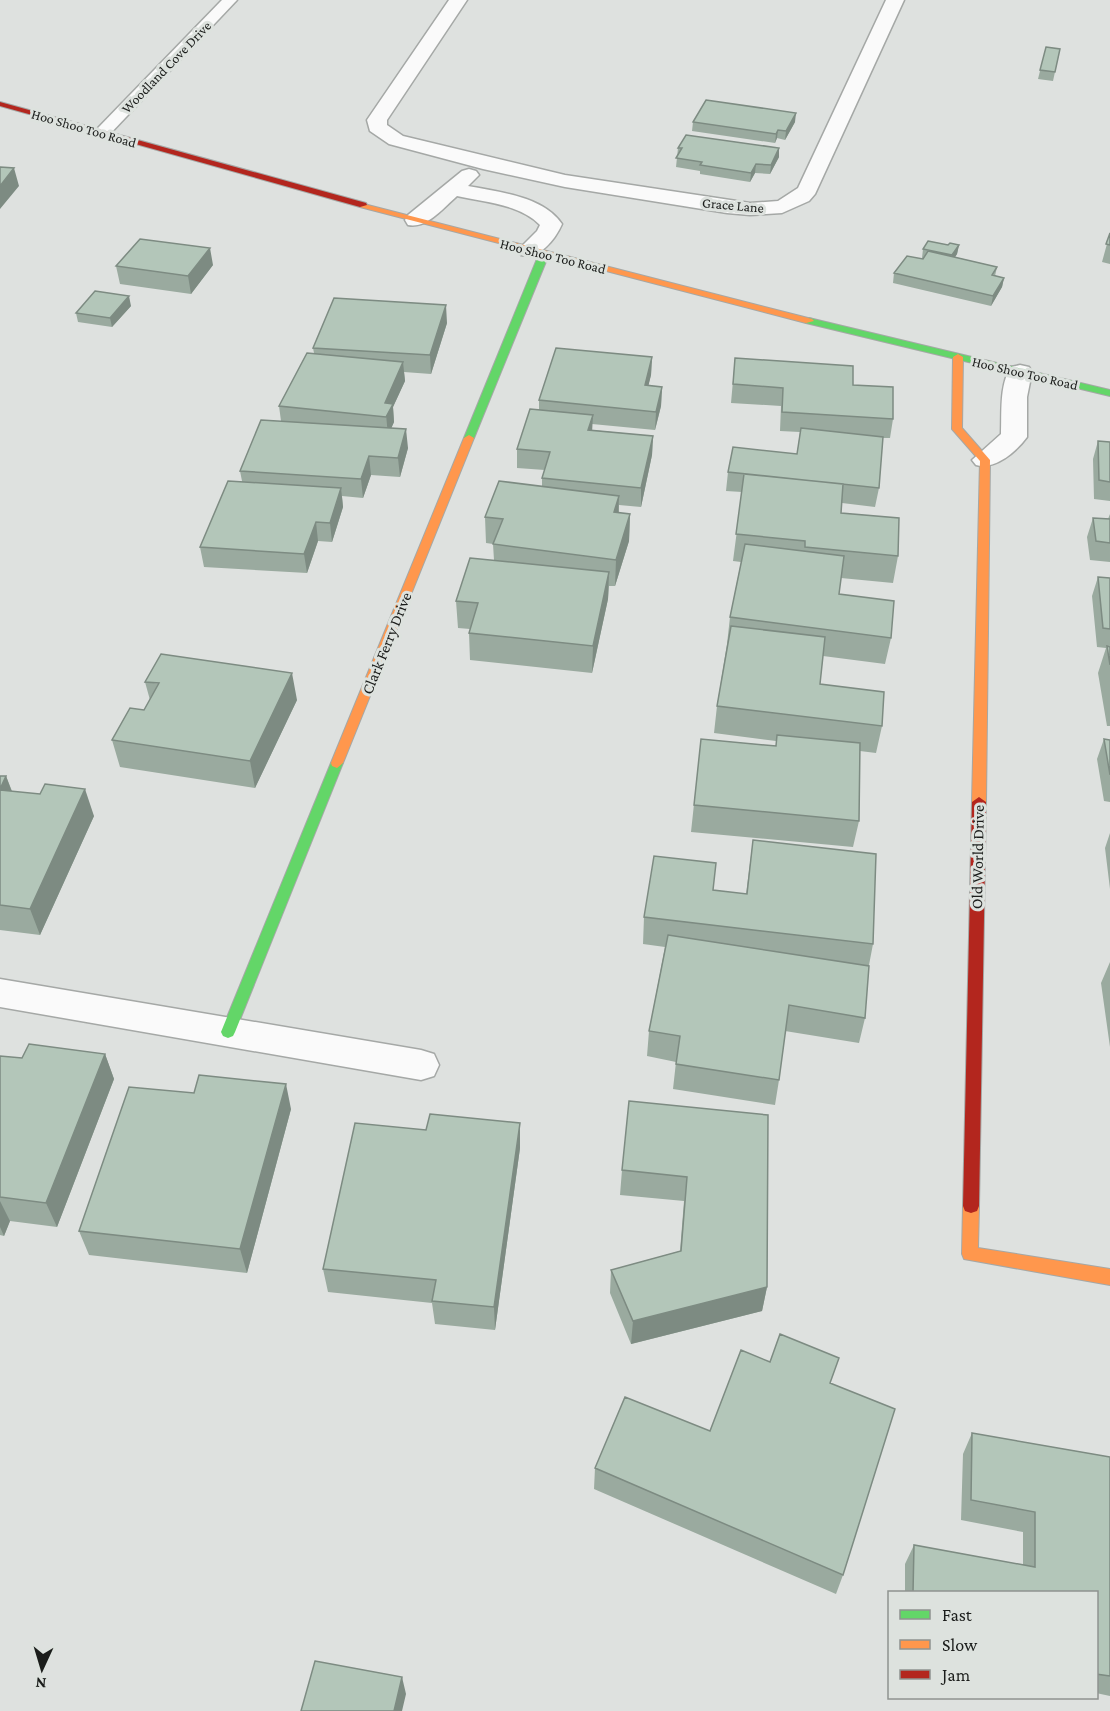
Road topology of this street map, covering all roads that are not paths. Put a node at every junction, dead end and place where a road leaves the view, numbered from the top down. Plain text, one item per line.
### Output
1 (230, 0) edge
2 (458, 0) edge
3 (895, 0) edge
4 (0, 104) edge
5 (102, 134) junction
6 (483, 163) junction
7 (452, 189) junction
8 (416, 220) junction
9 (536, 252) junction
10 (958, 357) junction
11 (1020, 372) junction
12 (1110, 393) edge
13 (985, 460) junction
14 (0, 993) edge
15 (228, 1032) junction
16 (421, 1065) dead end
17 (1110, 1277) edge

1 - 5 lane, Woodland Cove Drive
2 - 6 street, Grace Lane
3 - 6 street, Grace Lane
4 - 5 street, Hoo Shoo Too Road
5 - 8 street, Hoo Shoo Too Road
6 - 7 street
7 - 8 street
7 - 9 street
8 - 9 street, Hoo Shoo Too Road
9 - 10 street, Hoo Shoo Too Road
9 - 15 street, Clark Ferry Drive
10 - 11 street, Hoo Shoo Too Road
10 - 13 street
11 - 12 street, Hoo Shoo Too Road
11 - 13 street
13 - 17 street, Old World Drive
14 - 15 street
15 - 16 street

